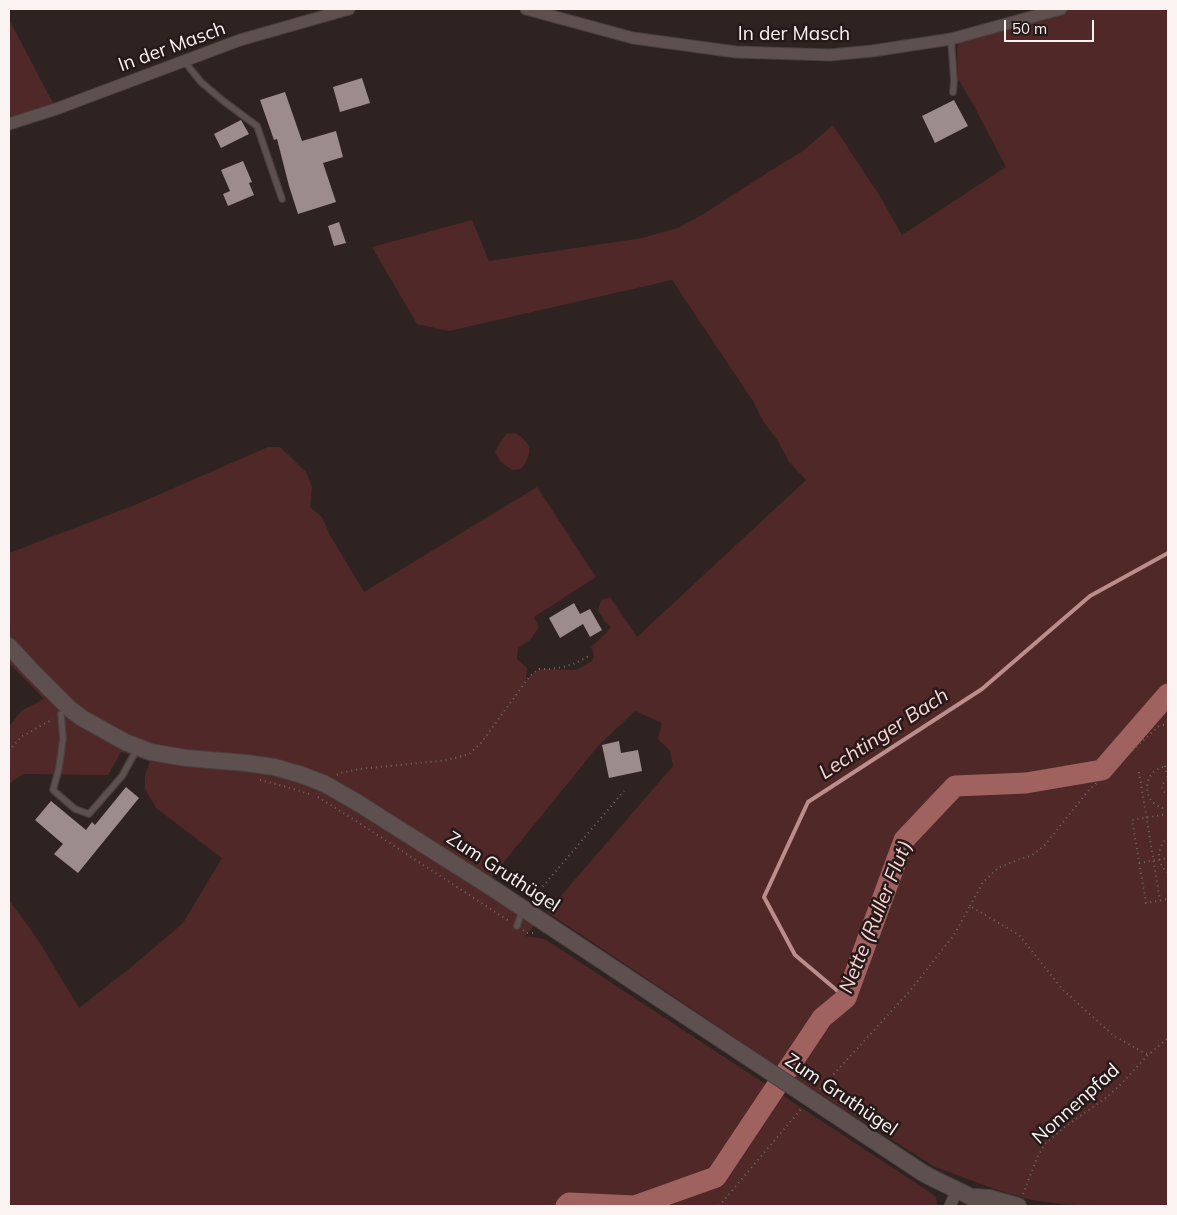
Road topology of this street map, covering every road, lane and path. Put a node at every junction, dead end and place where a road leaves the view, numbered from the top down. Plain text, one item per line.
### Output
1 (349, 9) edge
2 (526, 9) edge
3 (1061, 9) edge
4 (952, 39) junction
5 (184, 61) junction
6 (953, 92) dead end
7 (9, 124) edge
8 (282, 199) dead end
9 (9, 646) edge
10 (589, 656) dead end
11 (60, 714) joint
12 (1168, 724) edge
13 (138, 747) junction
14 (9, 751) edge
15 (1167, 766) edge
16 (1139, 772) dead end
17 (260, 780) dead end
18 (1168, 780) edge
19 (326, 785) junction
20 (624, 791) dead end
21 (1168, 795) edge
22 (1168, 809) edge
23 (1168, 814) edge
24 (1147, 817) junction
25 (1168, 837) edge
26 (1168, 858) edge
27 (1154, 860) junction
28 (1159, 860) junction
29 (1139, 864) junction
30 (1168, 873) edge
31 (1168, 899) edge
32 (1160, 900) junction
33 (970, 906) junction
34 (523, 909) junction
35 (517, 926) junction
36 (536, 933) dead end
37 (1168, 1038) edge
38 (1148, 1055) junction
39 (810, 1099) junction
40 (957, 1190) junction
41 (972, 1197) junction
42 (1021, 1200) edge
43 (719, 1206) edge
44 (950, 1206) edge
45 (987, 1206) edge

1 - 5 street, In der Masch
2 - 4 street, In der Masch
3 - 4 street, In der Masch
4 - 6 lane
5 - 7 street, In der Masch
5 - 8 lane
9 - 13 street, Zum Gruthügel
10 - 19 path
11 - 13 lane
11 - 14 path
12 - 33 path
13 - 19 street, Zum Gruthügel
15 - 18 path
15 - 22 path
16 - 24 path
17 - 35 path
18 - 21 path
19 - 34 street, Zum Gruthügel
20 - 34 path
23 - 24 path
24 - 27 path
24 - 29 path
25 - 28 path
26 - 28 path
27 - 28 path
27 - 29 path
27 - 32 path
28 - 30 path
29 - 32 path
31 - 32 path
33 - 38 path
33 - 39 path
34 - 35 lane
34 - 39 street, Zum Gruthügel
35 - 36 path
37 - 38 path, Nonnenpfad
38 - 42 path, Nonnenpfad
39 - 40 street, Zum Gruthügel
39 - 43 path
40 - 41 street, Zum Gruthügel
40 - 44 street
41 - 42 street
41 - 45 street

